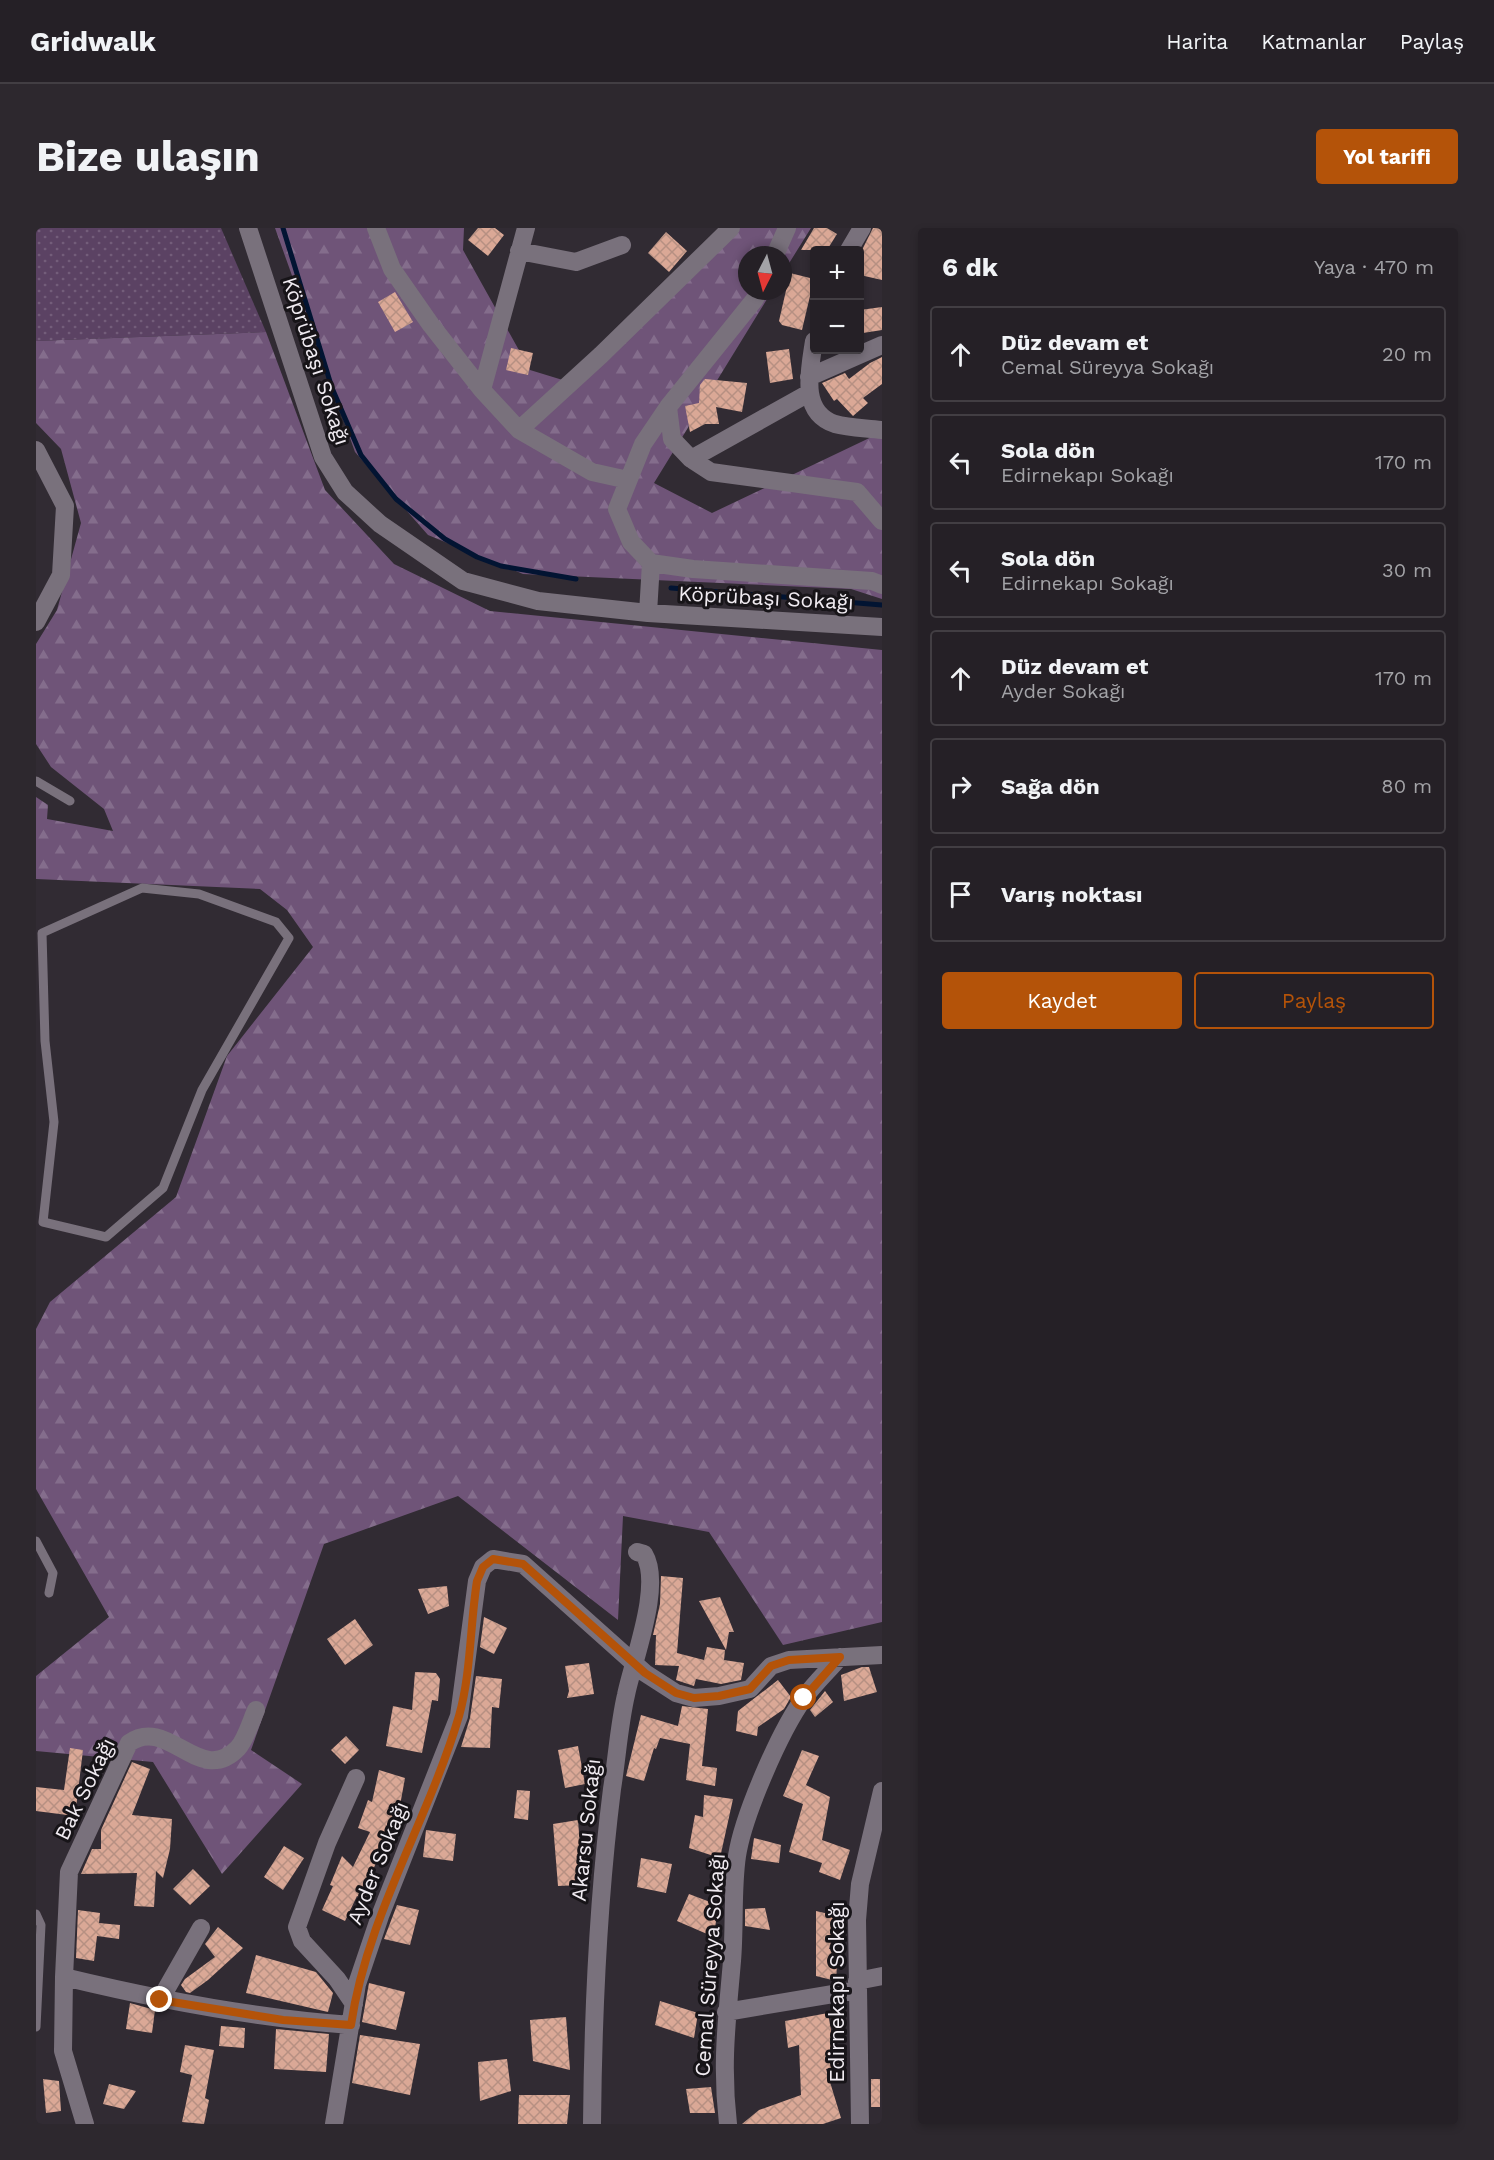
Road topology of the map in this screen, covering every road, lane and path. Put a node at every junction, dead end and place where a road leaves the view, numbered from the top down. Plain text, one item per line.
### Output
1 (248, 228) edge
2 (376, 228) edge
3 (526, 228) edge
4 (731, 228) edge
5 (787, 228) edge
6 (861, 228) edge
7 (622, 244) dead end
8 (779, 246) edge
9 (851, 246) edge
10 (519, 251) junction
11 (754, 300) edge
12 (882, 345) edge
13 (813, 354) edge
14 (809, 385) junction
15 (482, 390) junction
16 (668, 407) junction
17 (519, 430) junction
18 (882, 430) edge
19 (36, 450) edge
20 (691, 459) junction
21 (628, 480) junction
22 (882, 522) edge
23 (651, 563) junction
24 (882, 585) edge
25 (648, 614) junction
26 (36, 622) edge
27 (882, 627) edge
28 (36, 781) edge
29 (70, 801) dead end
30 (39, 931) edge
31 (36, 1541) edge
32 (637, 1552) dead end
33 (49, 1593) dead end
34 (882, 1655) edge
35 (840, 1657) junction
36 (634, 1662) junction
37 (256, 1710) dead end
38 (356, 1778) dead end
39 (882, 1792) edge
40 (36, 1914) edge
41 (201, 1928) dead end
42 (882, 1976) edge
43 (64, 1977) junction
44 (857, 1985) junction
45 (160, 2000) junction
46 (354, 2004) junction
47 (726, 2012) junction
48 (351, 2025) junction
49 (36, 2027) edge
50 (85, 2124) edge
51 (334, 2124) edge
52 (592, 2124) edge
53 (728, 2124) edge
54 (860, 2124) edge

1 - 25 street, Köprübaşı Sokağı
2 - 15 street
3 - 10 street
4 - 17 street
5 - 8 street
6 - 9 street
7 - 10 street
10 - 15 street
11 - 16 street
12 - 14 street
13 - 14 street
14 - 18 street
14 - 20 street
15 - 17 street
16 - 20 street
16 - 21 street
17 - 21 street
19 - 26 street
20 - 22 street
21 - 23 street
23 - 24 street, Köprübaşı Sokağı
23 - 25 street, Köprübaşı Sokağı
25 - 27 street, Köprübaşı Sokağı
28 - 29 lane
30 - 30 lane
31 - 33 lane
32 - 36 street, Akarsu Sokağı
34 - 35 street
35 - 36 street
35 - 47 street, Cemal Süreyya Sokağı
36 - 46 street, Ayder Sokağı
36 - 52 street, Akarsu Sokağı
37 - 43 street, Bak Sokağı
38 - 46 street
39 - 44 street, Edirnekapı Sokağı
40 - 49 lane
41 - 45 street
42 - 44 street
43 - 45 street
43 - 50 street, Bak Sokağı
44 - 47 street
44 - 54 street, Edirnekapı Sokağı
45 - 48 street
46 - 48 street, Ayder Sokağı
47 - 53 street, Cemal Süreyya Sokağı
48 - 51 street, Ayder Sokağı

